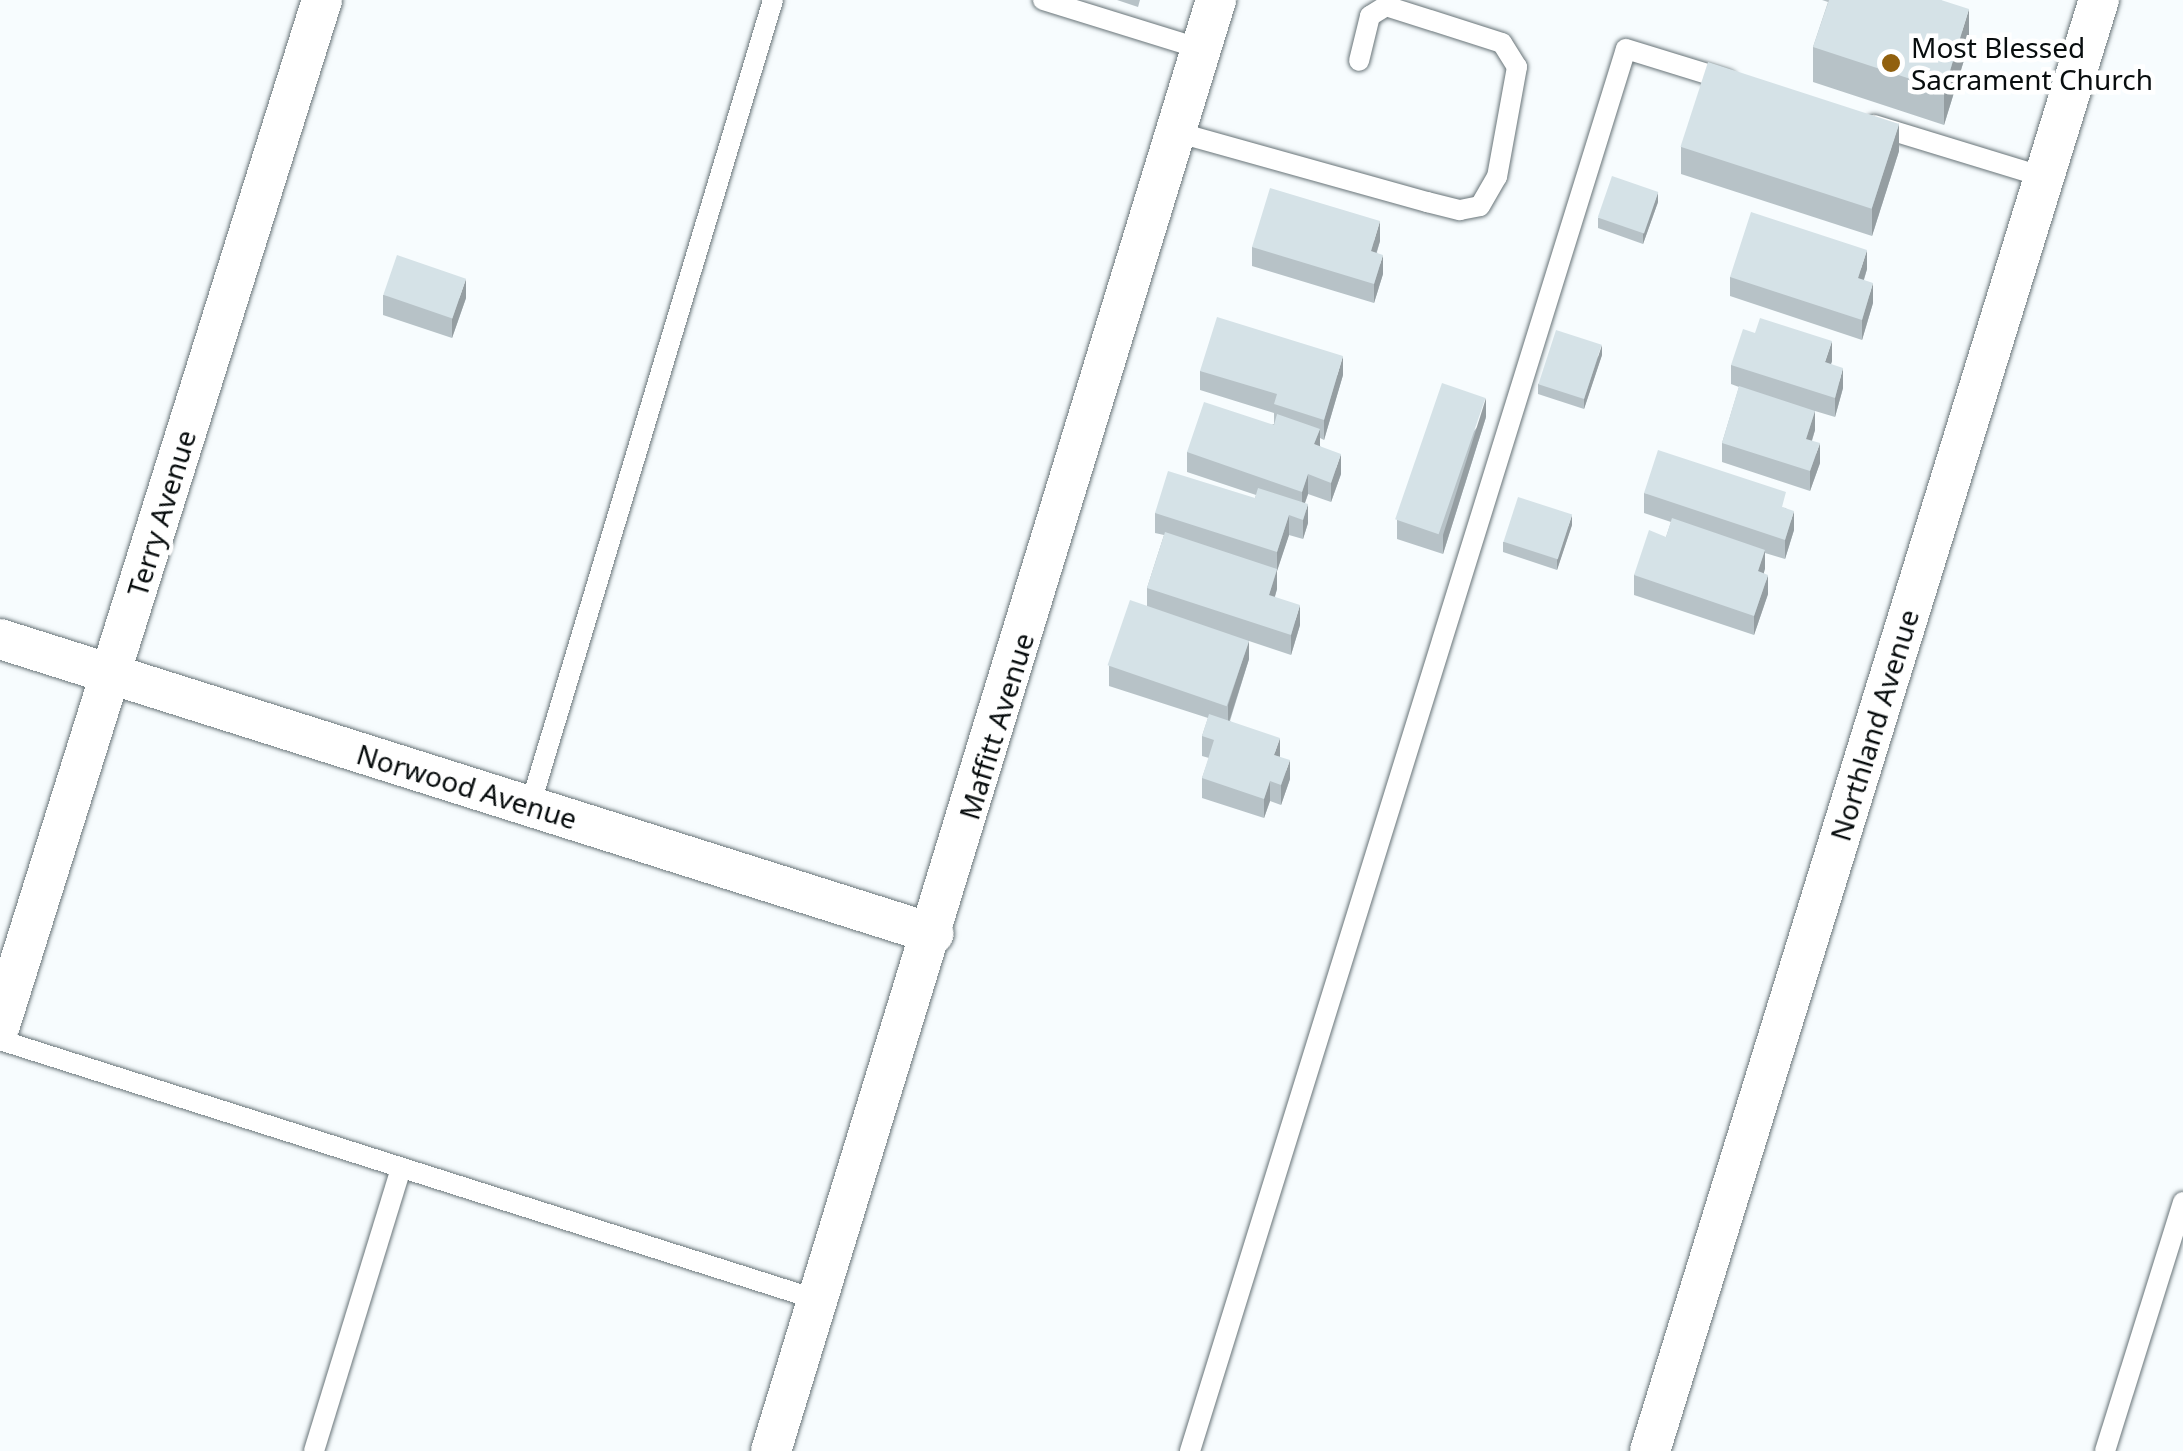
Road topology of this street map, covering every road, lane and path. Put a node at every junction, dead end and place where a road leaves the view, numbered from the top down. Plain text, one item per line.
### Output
1 (322, 0) edge
2 (773, 0) edge
3 (1043, 0) edge
4 (1216, 0) edge
5 (2099, 0) edge
6 (1201, 49) junction
7 (1359, 61) dead end
8 (1740, 84) edge
9 (1854, 119) edge
10 (1176, 132) junction
11 (2044, 176) junction
12 (0, 639) edge
13 (110, 674) junction
14 (530, 806) junction
15 (934, 934) junction
16 (0, 1026) edge
17 (0, 1040) edge
18 (402, 1168) junction
19 (2183, 1202) edge
20 (818, 1300) junction
21 (314, 1451) edge
22 (771, 1451) edge
23 (1190, 1451) edge
24 (1650, 1451) edge
25 (2105, 1451) edge

1 - 13 street, Terry Avenue
2 - 14 lane
3 - 6 lane
4 - 6 street, Maffitt Avenue
5 - 11 street, Northland Avenue
6 - 10 street, Maffitt Avenue
7 - 10 lane
8 - 23 lane
9 - 11 lane
10 - 15 street, Maffitt Avenue
11 - 24 street, Northland Avenue
12 - 13 street, Norwood Avenue
13 - 14 street, Norwood Avenue
13 - 16 street, Terry Avenue
14 - 15 street, Norwood Avenue
15 - 20 street, Maffitt Avenue
17 - 18 lane
18 - 20 lane
18 - 21 lane
19 - 25 lane
20 - 22 street, Maffitt Avenue

